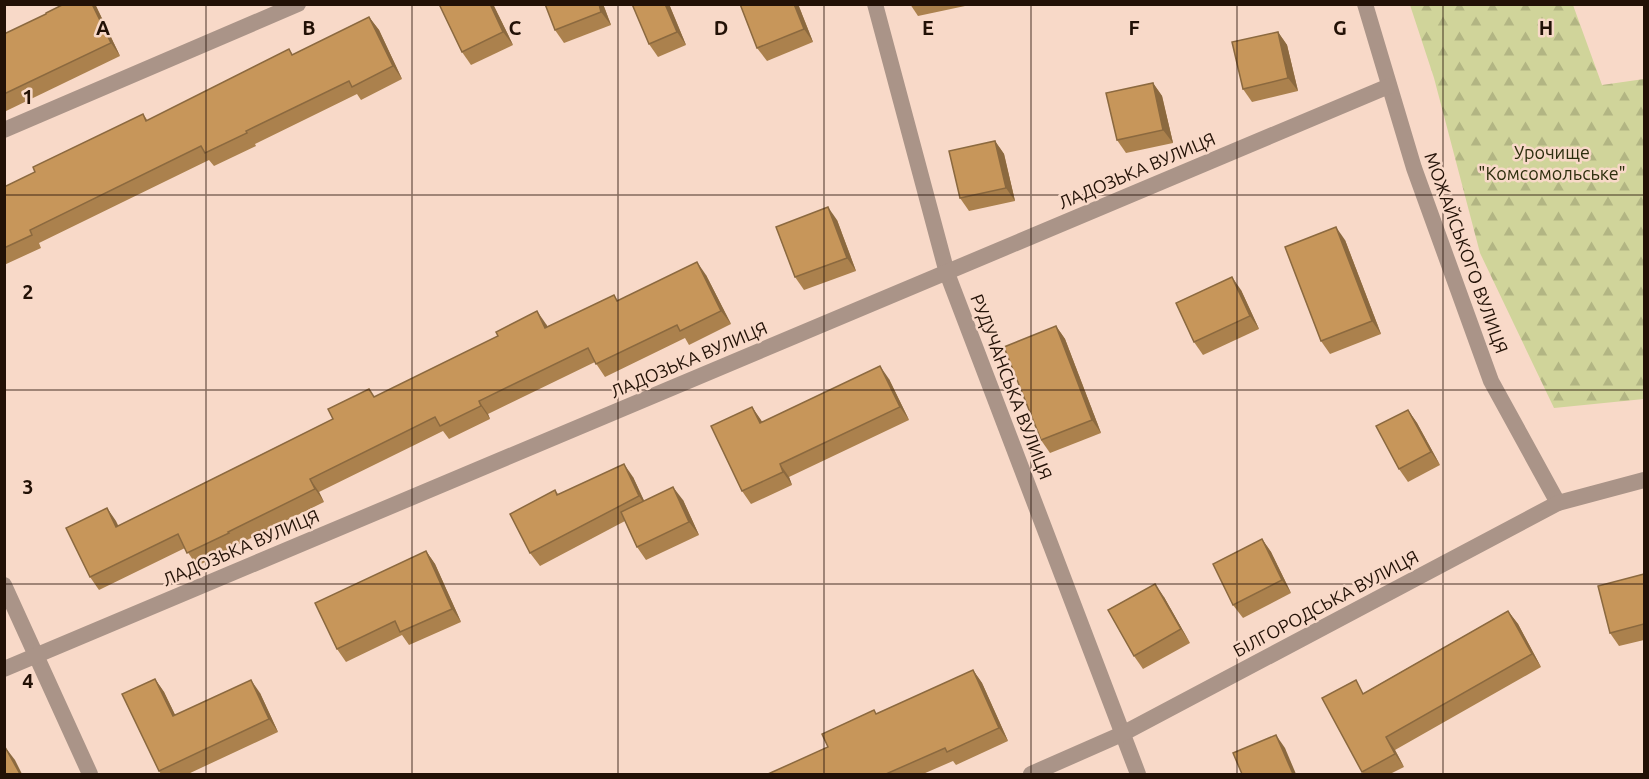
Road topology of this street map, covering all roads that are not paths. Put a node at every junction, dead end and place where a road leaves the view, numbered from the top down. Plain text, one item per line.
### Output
1 (298, 4) edge
2 (875, 4) edge
3 (1365, 4) edge
4 (1389, 86) junction
5 (4, 130) edge
6 (946, 273) junction
7 (1644, 480) edge
8 (1558, 503) junction
9 (4, 585) edge
10 (35, 656) junction
11 (4, 669) edge
12 (1122, 734) junction
13 (90, 774) edge
14 (1031, 774) edge
15 (1138, 774) edge

1 - 5 street
2 - 6 street, РУДУЧАНСЬКА ВУЛИЦЯ
3 - 4 street, МОЖАЙСЬКОГО ВУЛИЦЯ
4 - 6 street, ЛАДОЗЬКА ВУЛИЦЯ
4 - 8 street, МОЖАЙСЬКОГО ВУЛИЦЯ
6 - 10 street, ЛАДОЗЬКА ВУЛИЦЯ
6 - 12 street, РУДУЧАНСЬКА ВУЛИЦЯ
7 - 8 street, БІЛГОРОДСЬКА ВУЛИЦЯ
8 - 12 street, БІЛГОРОДСЬКА ВУЛИЦЯ
9 - 10 street
10 - 11 street, ЛАДОЗЬКА ВУЛИЦЯ
10 - 13 street
12 - 14 street, БІЛГОРОДСЬКА ВУЛИЦЯ
12 - 15 street, РУДУЧАНСЬКА ВУЛИЦЯ

